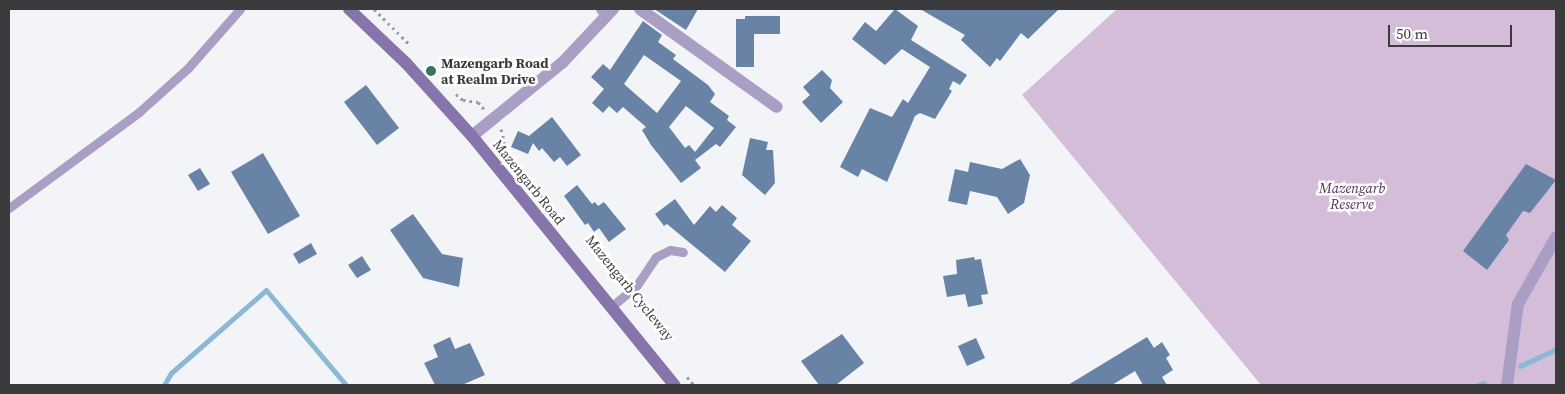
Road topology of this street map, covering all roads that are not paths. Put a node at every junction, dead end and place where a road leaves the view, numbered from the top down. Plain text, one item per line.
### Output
1 (240, 9) edge
2 (349, 9) edge
3 (640, 9) edge
4 (606, 11) edge
5 (777, 107) dead end
6 (472, 136) junction
7 (9, 208) edge
8 (1556, 237) edge
9 (683, 252) dead end
10 (611, 307) junction
11 (674, 385) edge
12 (1507, 385) edge

1 - 7 lane
2 - 6 main road, Mazengarb Road
3 - 5 street
4 - 6 street
6 - 10 main road, Mazengarb Road
8 - 12 street
9 - 10 lane
10 - 11 main road, Mazengarb Road

